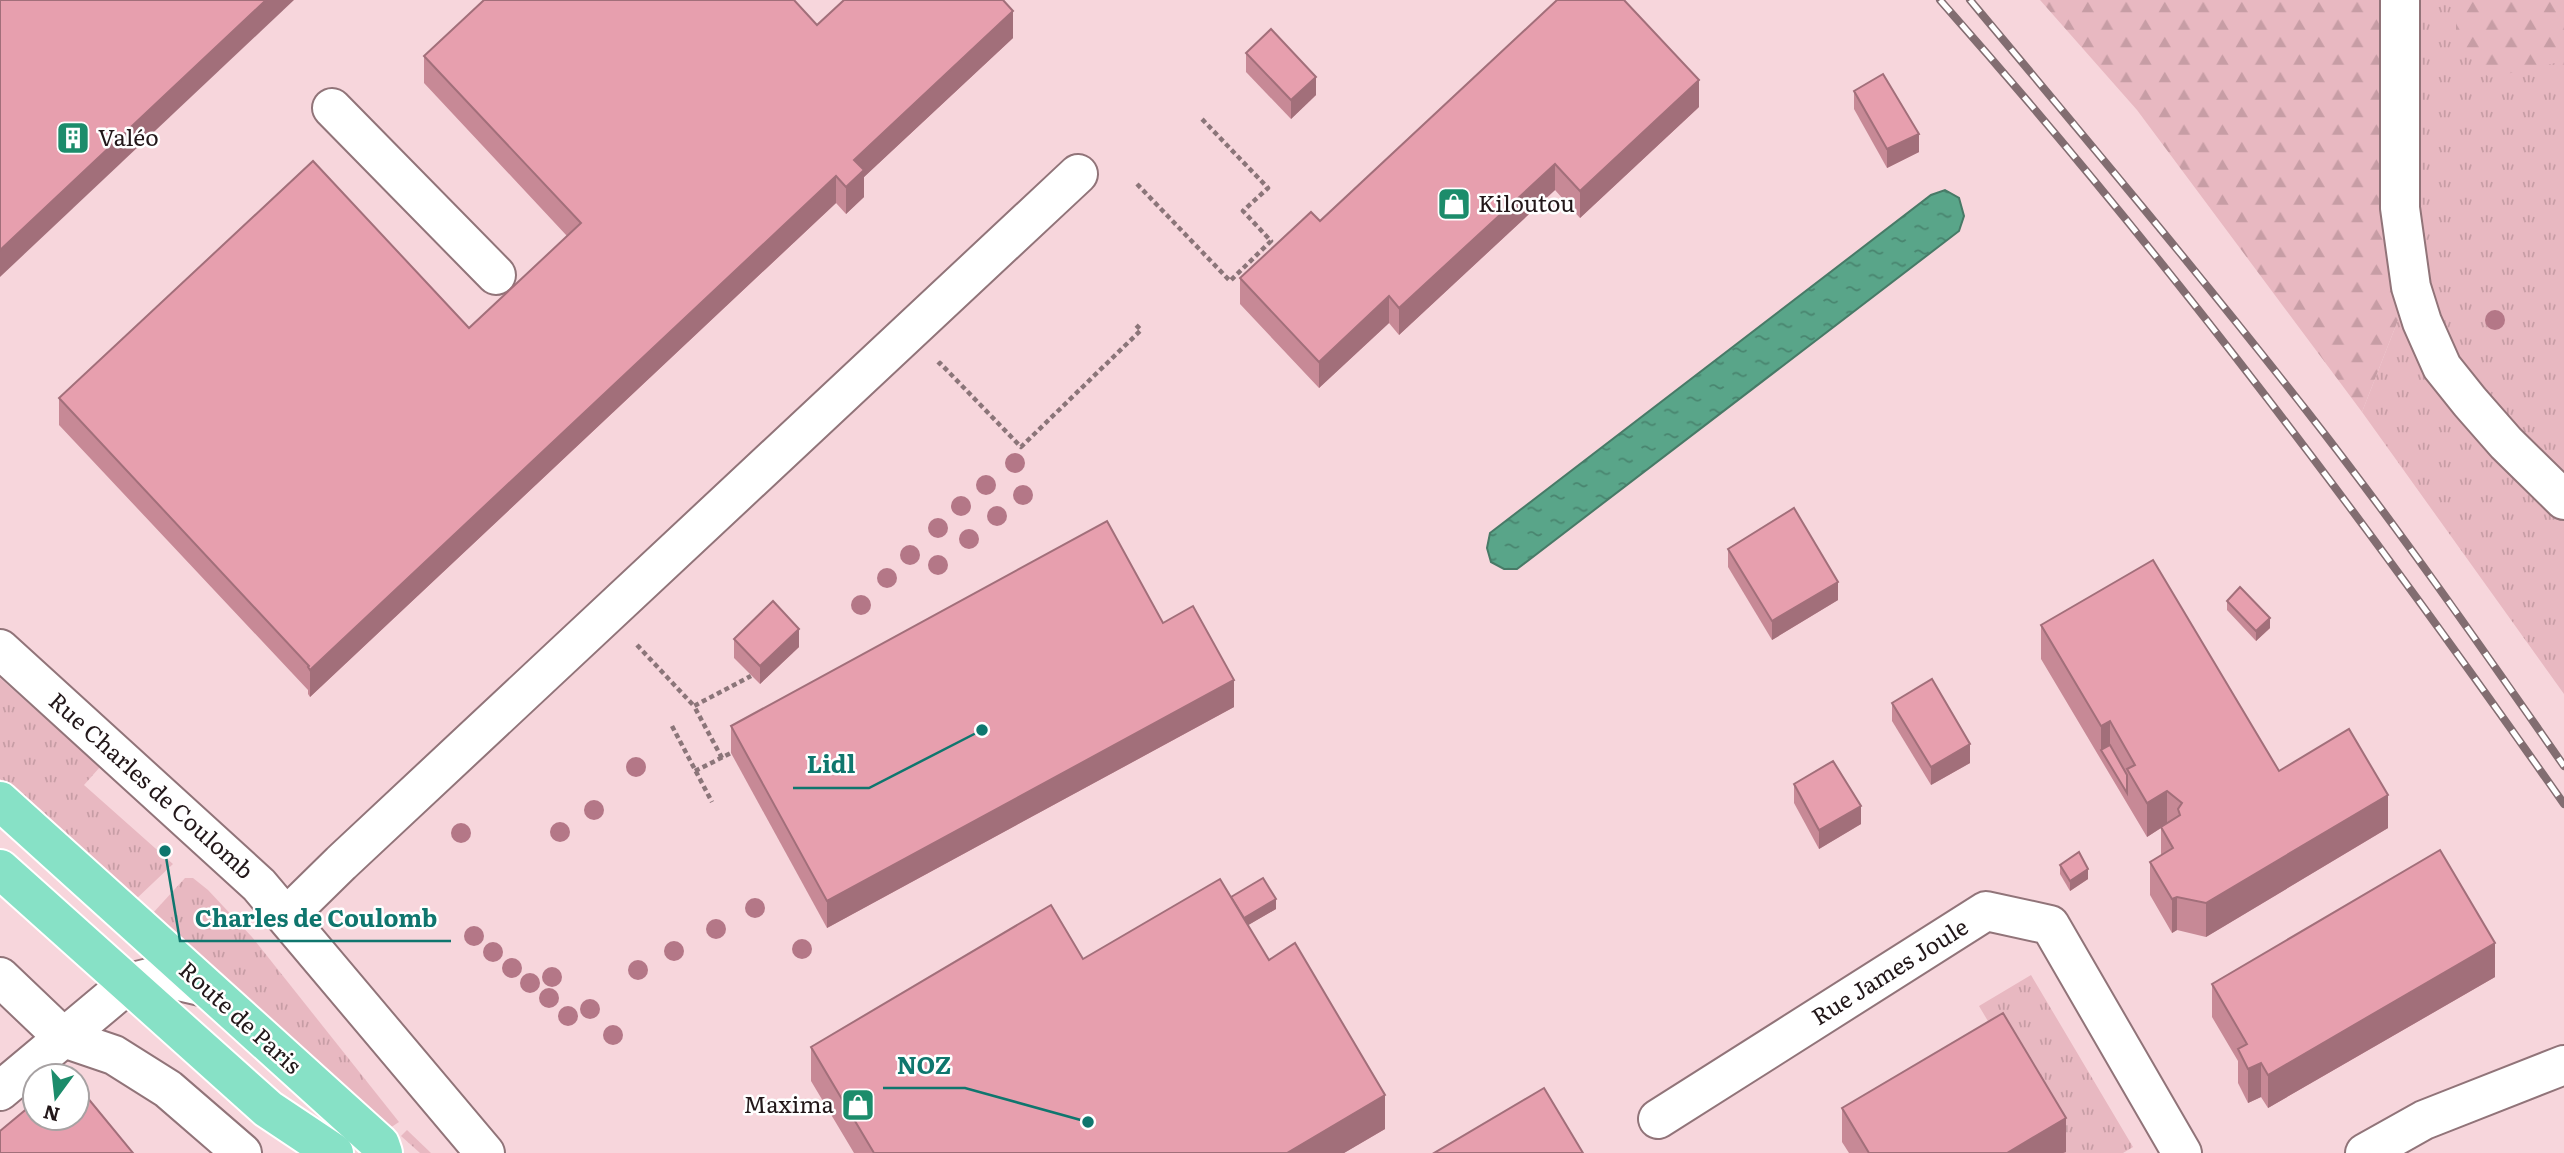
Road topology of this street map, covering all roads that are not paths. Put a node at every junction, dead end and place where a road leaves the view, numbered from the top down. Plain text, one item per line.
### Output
1 (2400, 0) edge
2 (332, 108) dead end
3 (1078, 174) dead end
4 (496, 275) dead end
5 (2564, 500) edge
6 (0, 649) edge
7 (0, 801) edge
8 (0, 869) edge
9 (287, 916) junction
10 (0, 977) edge
11 (129, 983) junction
12 (205, 987) junction
13 (64, 1038) junction
14 (2564, 1065) edge
15 (0, 1091) edge
16 (1658, 1119) dead end
17 (242, 1153) edge
18 (334, 1153) edge
19 (383, 1153) edge
20 (485, 1153) edge
21 (2182, 1153) edge
22 (2365, 1153) edge

1 - 5 street
2 - 4 street
3 - 9 street
6 - 9 street, Rue Charles de Coulomb
7 - 12 main road, Route de Paris
8 - 11 main road
9 - 20 street, Rue Charles de Coulomb
10 - 13 street
11 - 12 street
11 - 13 street
11 - 18 main road
12 - 19 main road, Route de Paris
13 - 15 street
13 - 17 street
14 - 22 street
16 - 21 street, Rue James Joule

